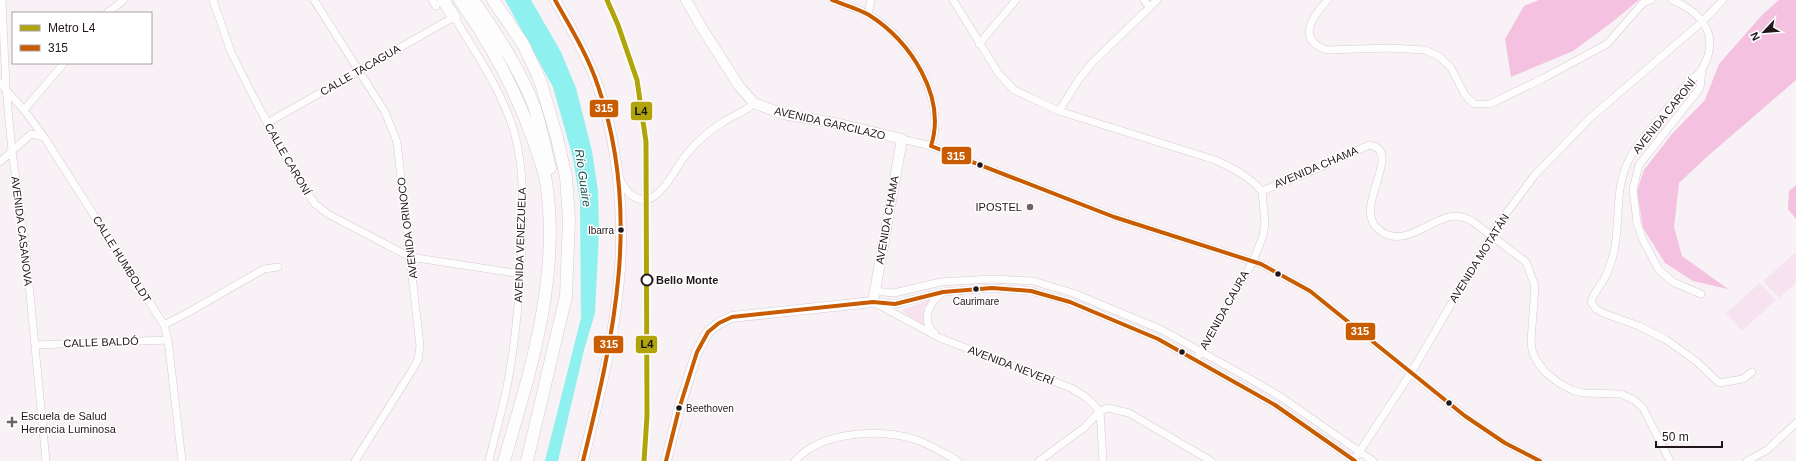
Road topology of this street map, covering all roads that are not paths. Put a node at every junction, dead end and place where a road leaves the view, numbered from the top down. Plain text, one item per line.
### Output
1 (2, 0) edge
2 (213, 0) edge
3 (314, 0) edge
4 (460, 0) edge
5 (473, 0) edge
6 (493, 0) edge
7 (554, 0) edge
8 (686, 0) edge
9 (832, 0) edge
10 (871, 0) edge
11 (953, 0) edge
12 (1016, 0) edge
13 (1144, 0) edge
14 (1157, 0) edge
15 (1328, 0) edge
16 (1651, 0) edge
17 (1672, 0) edge
18 (1723, 0) edge
19 (121, 1) edge
20 (437, 2) edge
21 (1150, 8) junction
22 (108, 12) edge
23 (868, 14) junction
24 (454, 17) junction
25 (1703, 20) junction
26 (979, 44) junction
27 (63, 64) edge
28 (1702, 70) junction
29 (359, 71) junction
30 (3, 86) edge
31 (754, 103) junction
32 (24, 110) junction
33 (1059, 111) junction
34 (267, 123) junction
35 (44, 137) junction
36 (902, 139) junction
37 (932, 146) junction
38 (12, 151) junction
39 (0, 162) edge
40 (618, 175) junction
41 (1262, 191) junction
42 (550, 216) junction
43 (1491, 236) junction
44 (410, 257) junction
45 (1252, 260) junction
46 (278, 267) dead end
47 (520, 274) junction
48 (874, 291) junction
49 (943, 292) junction
50 (1701, 294) dead end
51 (873, 302) junction
52 (164, 325) junction
53 (940, 338) junction
54 (168, 340) junction
55 (35, 345) junction
56 (1201, 352) junction
57 (1196, 360) junction
58 (1752, 372) dead end
59 (1410, 373) junction
60 (1100, 411) junction
61 (1796, 424) edge
62 (1361, 451) junction
63 (1355, 460) edge
64 (46, 461) edge
65 (182, 461) edge
66 (354, 461) edge
67 (489, 461) edge
68 (504, 461) edge
69 (527, 461) edge
70 (583, 461) edge
71 (666, 461) edge
72 (795, 461) edge
73 (958, 461) edge
74 (1039, 461) edge
75 (1103, 461) edge
76 (1211, 461) edge
77 (1373, 461) edge
78 (1540, 461) edge
79 (1670, 461) edge
80 (1747, 461) edge

1 - 30 street, AVENIDA CASANOVA
2 - 34 street, CALLE CARONÍ
3 - 29 street, AVENIDA ORINOCO
4 - 42 highway
5 - 42 highway
6 - 69 highway
7 - 40 street
8 - 31 street
9 - 23 street
10 - 23 street
11 - 26 street, AVENIDA CHAMA
12 - 26 street
13 - 21 street
14 - 21 street
15 - 16 street
17 - 25 street
18 - 25 street, AVENIDA MOTATÁN
19 - 22 street
20 - 24 highway
21 - 33 street
23 - 37 street
24 - 29 street, CALLE TACAGUA
24 - 47 street, AVENIDA VENEZUELA
25 - 28 street, AVENIDA CARONÍ
25 - 43 street, AVENIDA MOTATÁN
26 - 33 street, AVENIDA CHAMA
27 - 32 street
28 - 50 street, AVENIDA CARONÍ
28 - 58 street, AVENIDA CARONÍ
29 - 34 street, CALLE TACAGUA
29 - 44 street, AVENIDA ORINOCO
30 - 32 street, CALLE HUMBOLDT
30 - 38 street, AVENIDA CASANOVA
31 - 36 street, AVENIDA GARCILAZO
31 - 40 street
32 - 35 street, CALLE HUMBOLDT
33 - 41 street, AVENIDA CHAMA
34 - 44 street, CALLE CARONÍ
35 - 38 street
35 - 52 street, CALLE HUMBOLDT
36 - 37 street
36 - 48 street, AVENIDA CHAMA
37 - 45 street
38 - 39 street
38 - 55 street, AVENIDA CASANOVA
40 - 70 street
41 - 43 street, AVENIDA CHAMA
41 - 45 street, AVENIDA CAURA
42 - 68 highway
43 - 59 street, AVENIDA MOTATÁN
43 - 79 street, AVENIDA CHAMA
44 - 47 street, CALLE CARONÍ
44 - 66 street, AVENIDA ORINOCO
45 - 56 street, AVENIDA CAURA
45 - 59 street
46 - 52 street
47 - 67 street, AVENIDA VENEZUELA
48 - 51 street, AVENIDA CHAMA
48 - 56 street
49 - 51 street
49 - 53 street
49 - 57 street
51 - 53 street, AVENIDA NEVERÍ
51 - 71 street
52 - 54 street, CALLE HUMBOLDT
53 - 60 street, AVENIDA NEVERÍ
54 - 55 street, CALLE BALDÓ
54 - 65 street, CALLE HUMBOLDT
55 - 64 street, AVENIDA CASANOVA
56 - 57 street, AVENIDA CAURA
56 - 62 street
57 - 63 street
59 - 62 street, AVENIDA MOTATÁN
59 - 78 street
60 - 74 street
60 - 75 street
60 - 76 street
61 - 80 street
62 - 63 street, AVENIDA MOTATÁN
62 - 77 street
72 - 73 street

